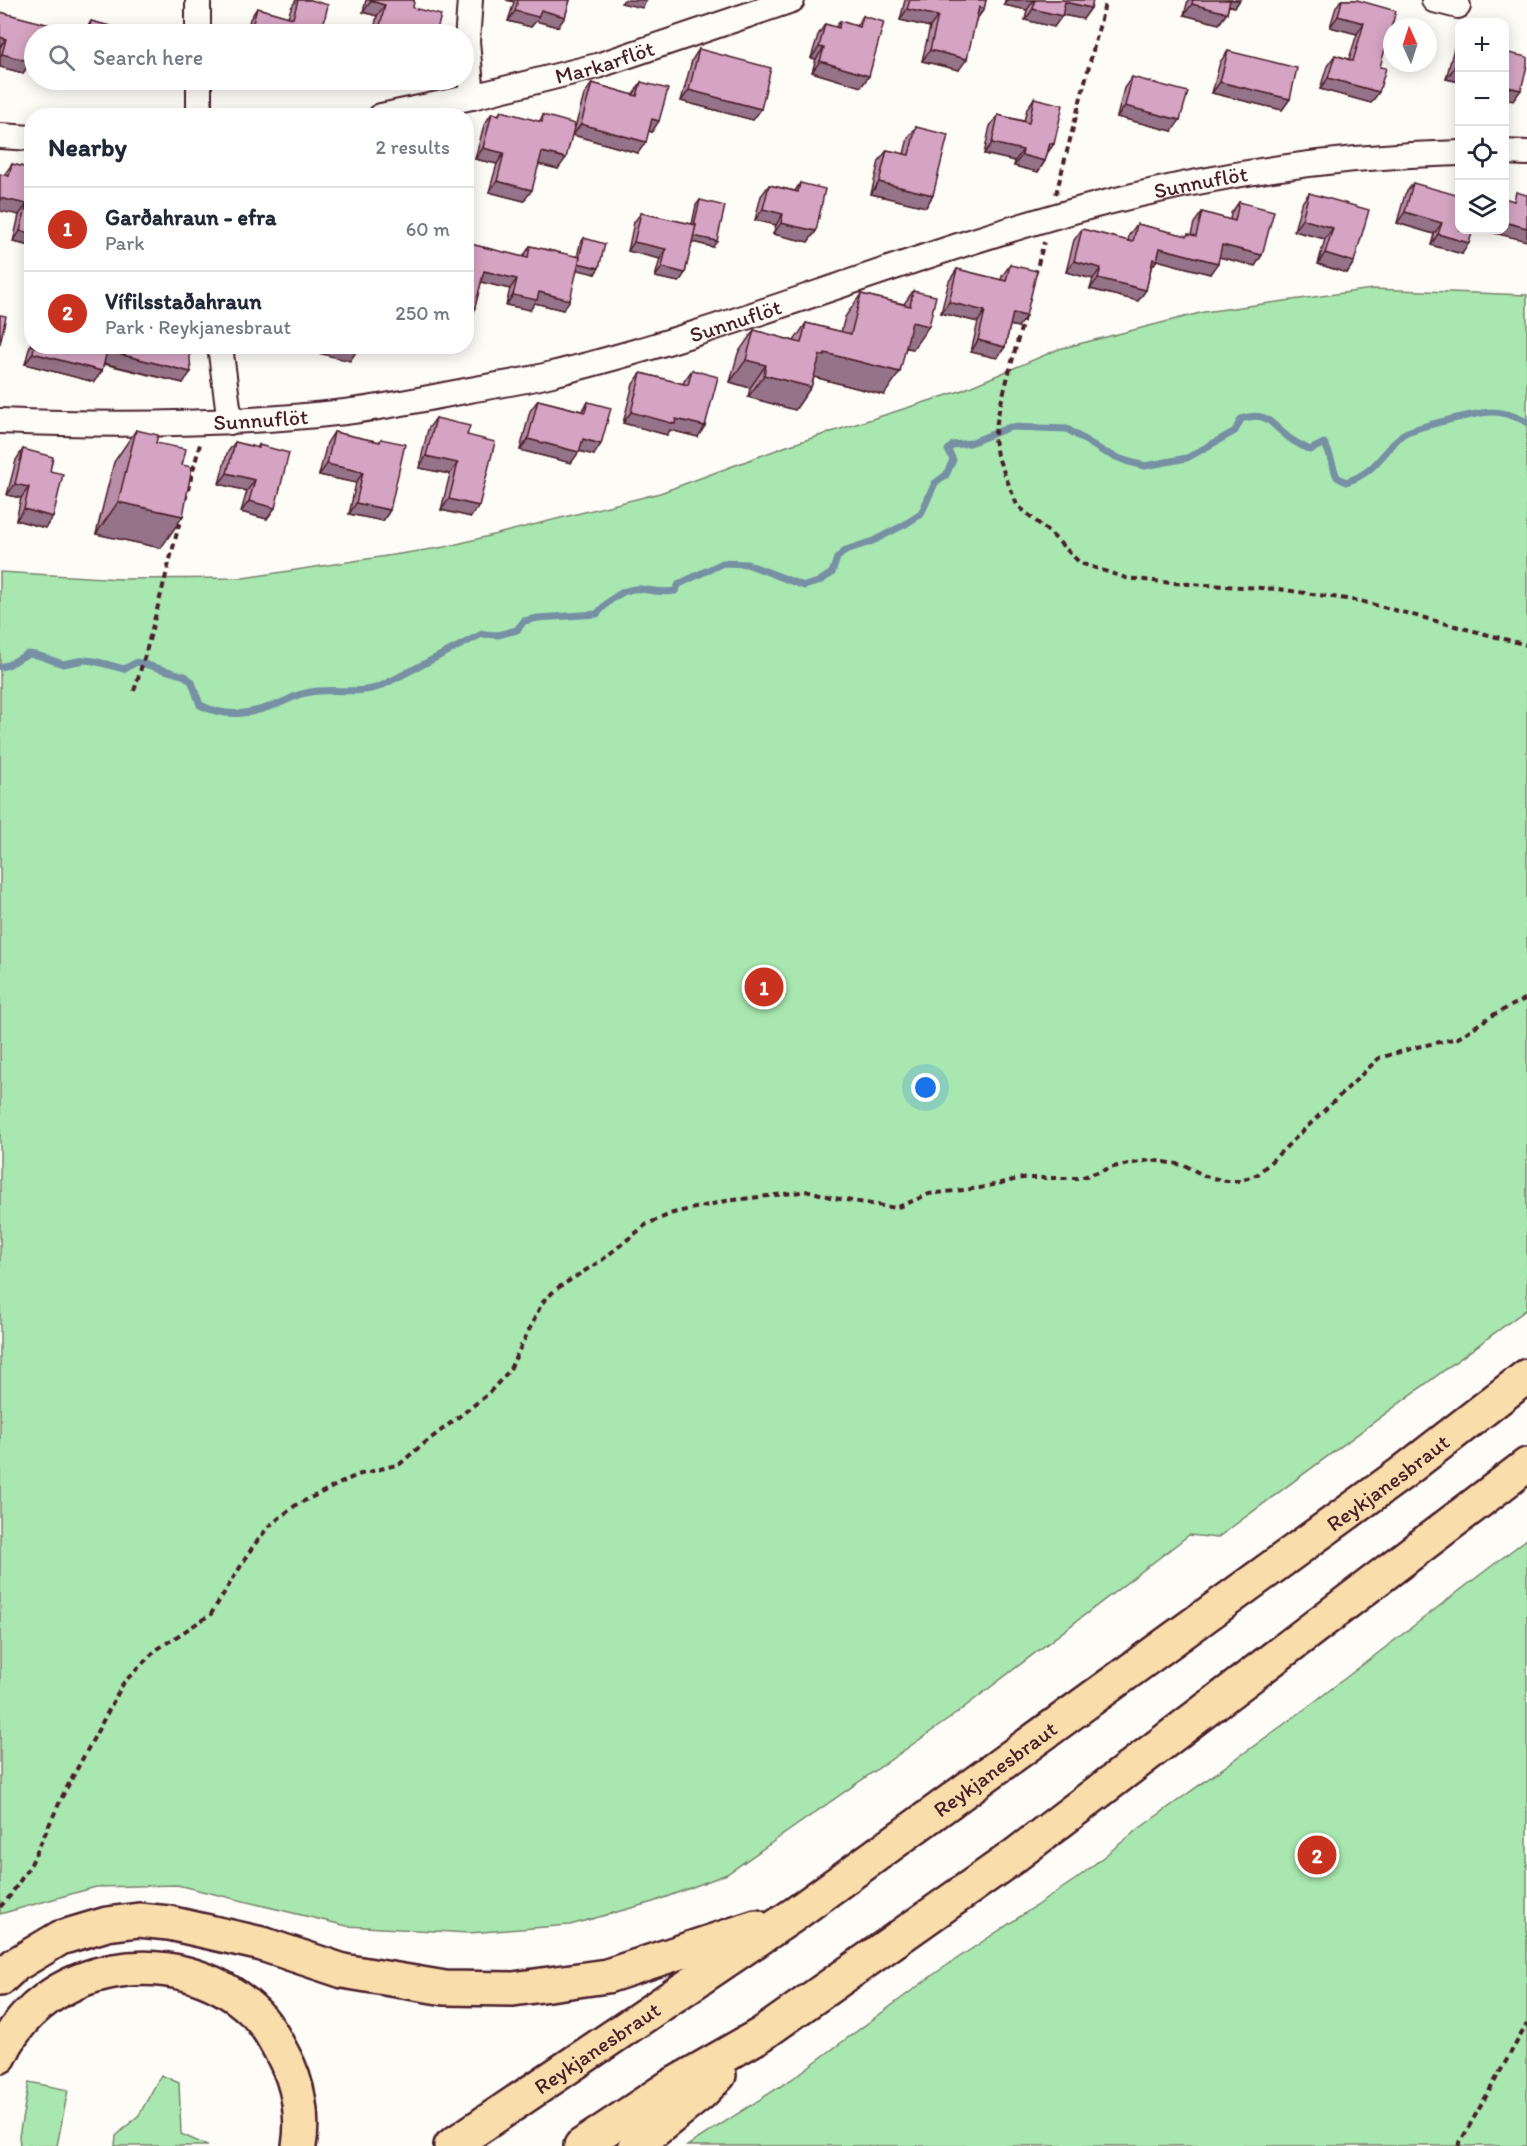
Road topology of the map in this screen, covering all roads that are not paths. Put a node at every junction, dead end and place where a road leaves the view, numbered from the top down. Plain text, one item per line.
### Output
1 (198, 0) edge
2 (470, 0) edge
3 (792, 0) edge
4 (1434, 0) edge
5 (1458, 6) dead end
6 (728, 10) edge
7 (198, 24) edge
8 (468, 24) edge
9 (198, 90) edge
10 (471, 90) edge
11 (472, 97) junction
12 (198, 108) edge
13 (419, 108) edge
14 (0, 136) edge
15 (24, 138) edge
16 (1509, 152) edge
17 (1455, 153) edge
18 (1527, 153) edge
19 (221, 354) edge
20 (0, 421) edge
21 (230, 422) junction
22 (1527, 1376) edge
23 (1527, 1465) edge
24 (795, 1914) junction
25 (0, 1979) edge
26 (762, 2034) junction
27 (0, 2056) edge
28 (299, 2146) edge
29 (451, 2146) edge
30 (581, 2146) edge
31 (635, 2146) edge

1 - 7 street
2 - 8 street
3 - 6 street, Markarflöt
4 - 5 street
6 - 11 street, Markarflöt
9 - 12 street
10 - 11 street
11 - 13 street, Markarflöt
14 - 15 street
16 - 18 street
17 - 21 street, Sunnuflöt
19 - 21 street
20 - 21 street, Sunnuflöt
22 - 24 highway, Reykjanesbraut
23 - 26 highway
24 - 25 highway
24 - 29 highway, Reykjanesbraut
26 - 30 highway
26 - 31 highway
27 - 28 highway

